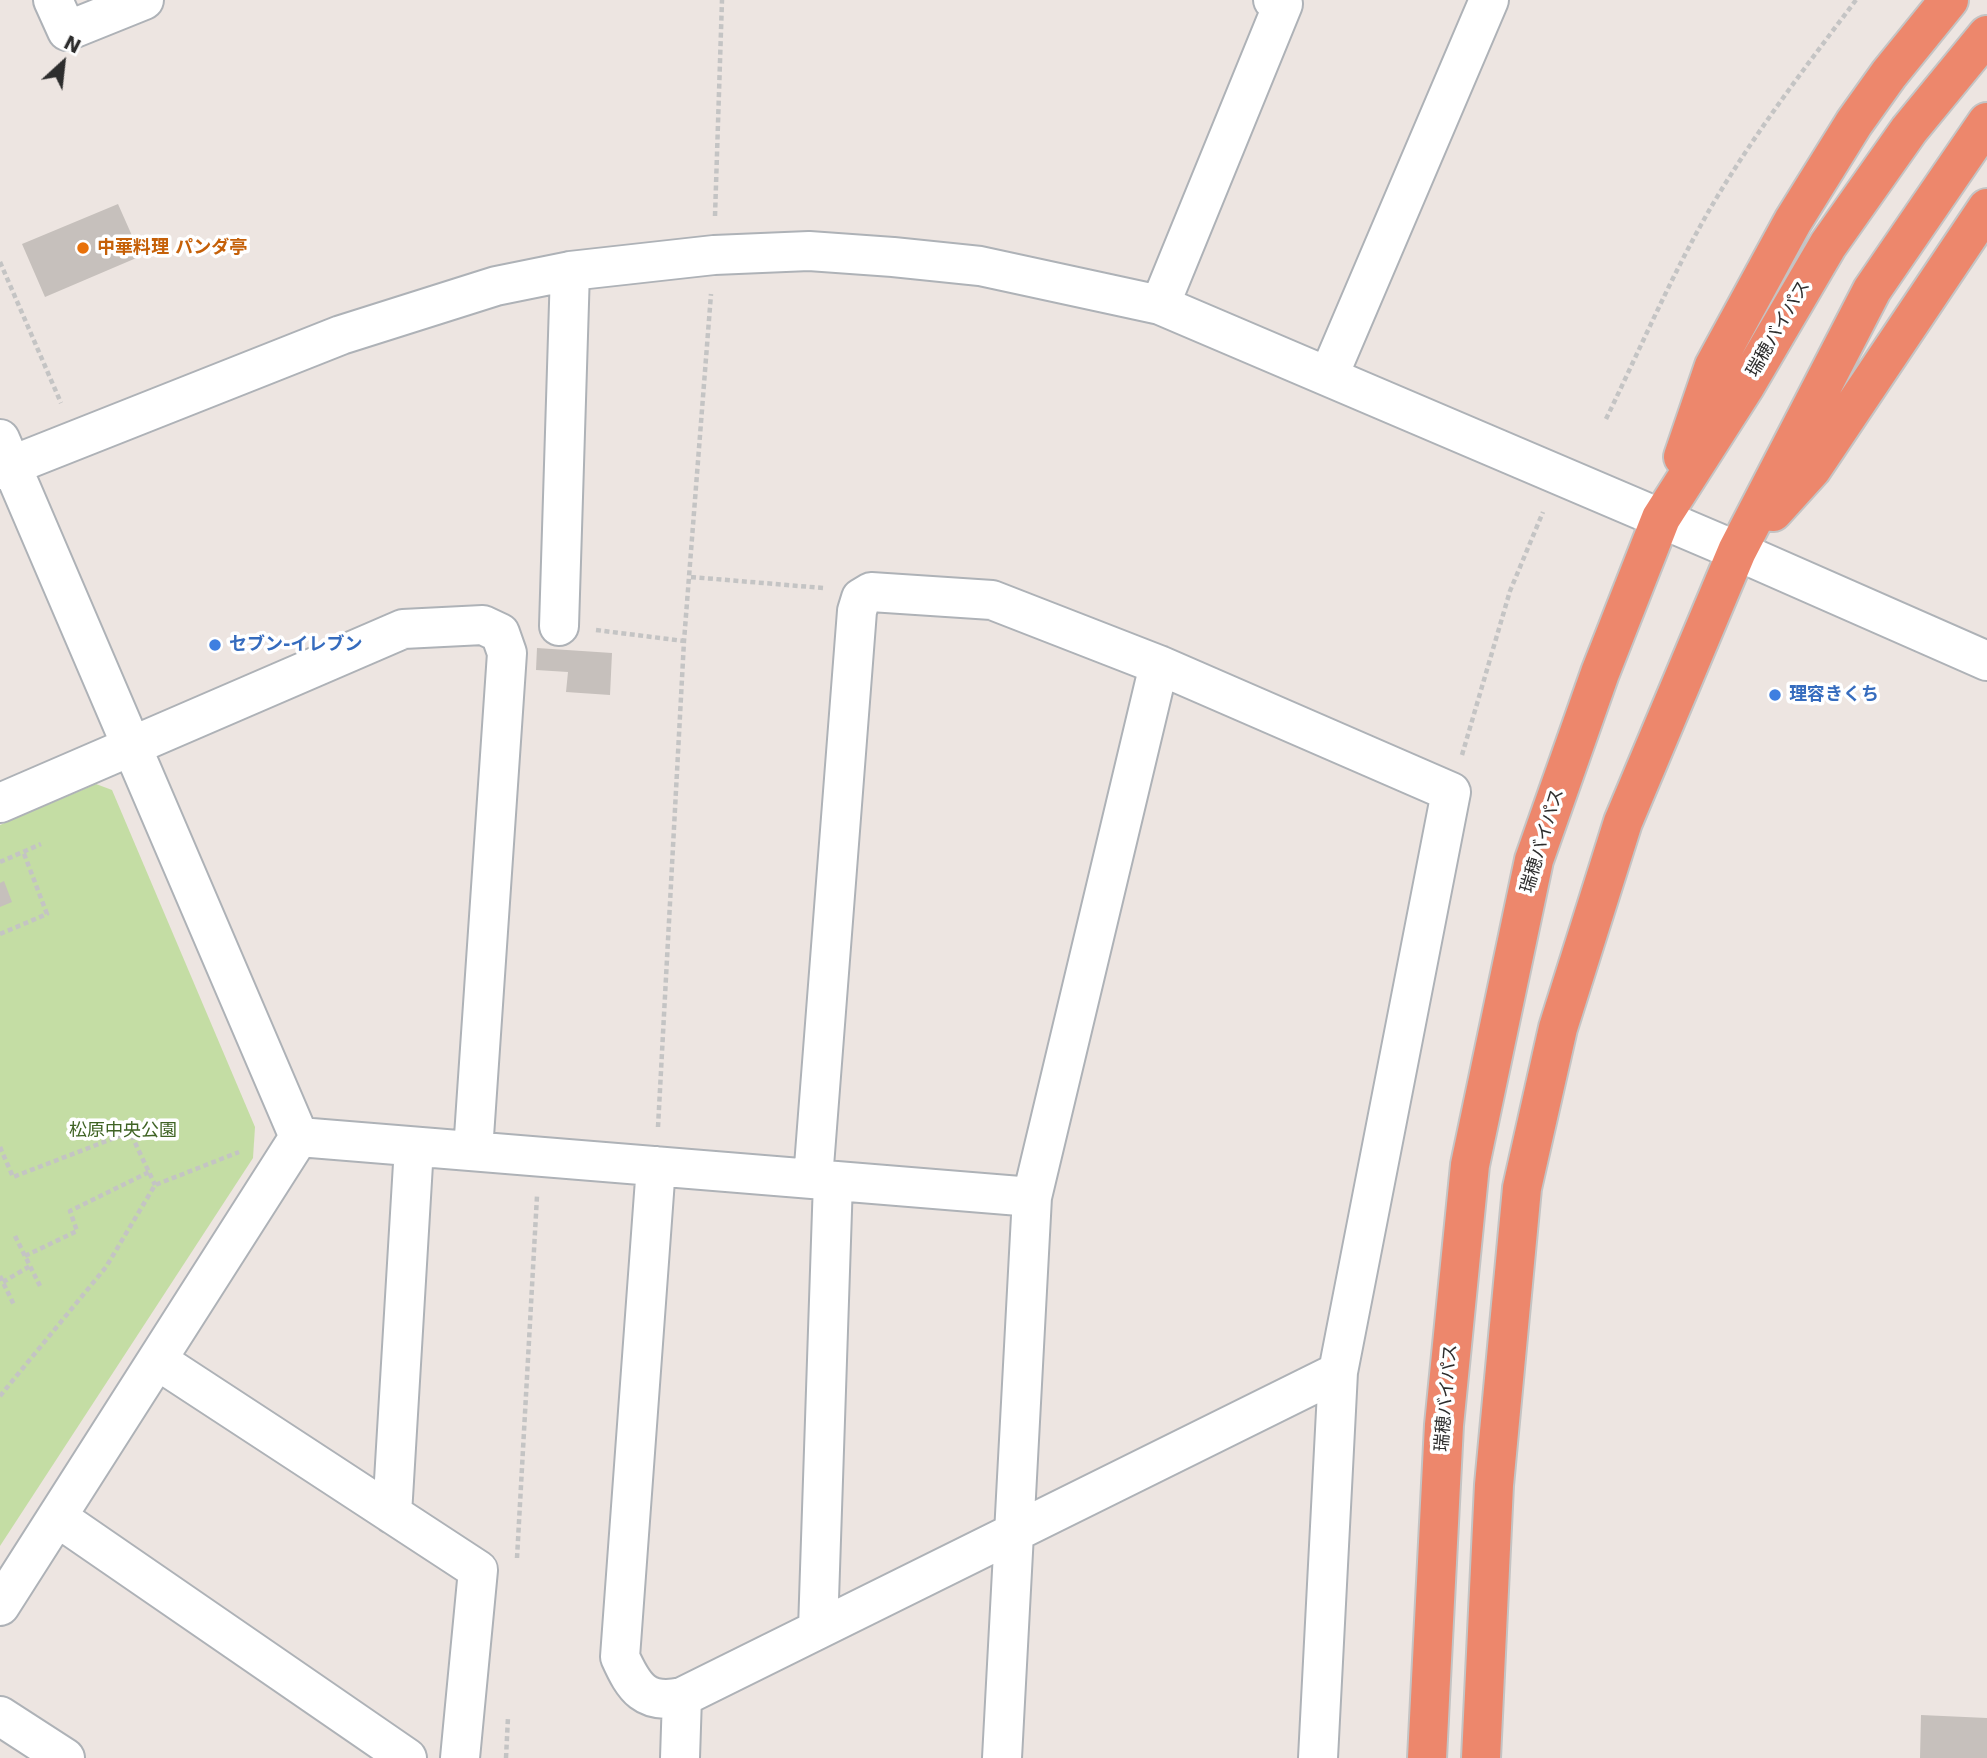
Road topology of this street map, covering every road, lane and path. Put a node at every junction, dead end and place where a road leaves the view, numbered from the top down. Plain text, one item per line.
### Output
1 (53, 0) edge
2 (144, 0) edge
3 (722, 0) edge
4 (1489, 0) edge
5 (1856, 0) edge
6 (1949, 0) edge
7 (1280, 1) edge
8 (1987, 35) edge
9 (1987, 122) edge
10 (1987, 208) edge
11 (714, 255) junction
12 (0, 262) edge
13 (570, 271) junction
14 (1160, 305) junction
15 (1329, 375) junction
16 (1606, 419) dead end
17 (76, 438) junction
18 (4, 458) edge
19 (1559, 475) junction
20 (1661, 518) junction
21 (1737, 551) junction
22 (691, 577) junction
23 (872, 592) junction
24 (559, 626) dead end
25 (1987, 661) edge
26 (1159, 665) junction
27 (130, 746) junction
28 (1451, 792) junction
29 (0, 803) edge
30 (41, 844) dead end
31 (23, 851) junction
32 (0, 862) edge
33 (0, 934) edge
34 (297, 1134) junction
35 (0, 1147) edge
36 (414, 1147) junction
37 (473, 1152) junction
38 (540, 1157) junction
39 (656, 1167) junction
40 (149, 1172) junction
41 (823, 1180) junction
42 (155, 1185) junction
43 (1032, 1197) junction
44 (15, 1236) dead end
45 (25, 1256) junction
46 (30, 1266) junction
47 (0, 1276) edge
48 (3, 1282) junction
49 (40, 1286) dead end
50 (14, 1305) dead end
51 (157, 1360) junction
52 (1338, 1372) junction
53 (0, 1396) edge
54 (392, 1514) junction
55 (57, 1517) junction
56 (1014, 1531) junction
57 (517, 1562) dead end
58 (0, 1606) edge
59 (818, 1629) junction
60 (682, 1697) junction
61 (0, 1716) edge
62 (508, 1716) dead end
63 (65, 1758) edge
64 (407, 1758) edge
65 (460, 1758) edge
66 (506, 1758) edge
67 (680, 1758) edge
68 (1002, 1758) edge
69 (1318, 1758) edge
70 (1427, 1758) edge
71 (1481, 1758) edge

1 - 2 street
3 - 11 path
4 - 15 street
5 - 16 path
6 - 20 highway
7 - 14 street
8 - 20 highway, 瑞穂バイパス
9 - 21 highway
10 - 21 highway
11 - 13 street
11 - 14 street
11 - 22 path
12 - 17 path
13 - 17 street
13 - 24 street
14 - 15 street
15 - 19 street
17 - 18 street
18 - 27 street
19 - 20 street
19 - 28 path
20 - 21 street
20 - 70 highway, 瑞穂バイパス
21 - 25 street
21 - 71 highway
22 - 23 path
22 - 39 path
23 - 26 street
23 - 41 street
26 - 28 street
26 - 43 street
27 - 29 street
27 - 34 street
27 - 37 street
28 - 52 street
30 - 31 path
31 - 32 path
31 - 33 path
34 - 36 street
34 - 42 path
34 - 51 street
35 - 40 path
36 - 37 street
36 - 54 street
37 - 38 street
38 - 39 street
38 - 57 path
39 - 41 street
39 - 60 street
40 - 42 path
40 - 45 path
41 - 43 street
41 - 59 street
42 - 53 path
43 - 56 street
44 - 45 path
45 - 46 path
46 - 48 path
46 - 49 path
47 - 48 path
48 - 50 path
51 - 54 street
51 - 55 street
52 - 56 street
52 - 69 street
54 - 65 street
55 - 58 street
55 - 64 street
56 - 59 street
56 - 68 street
59 - 60 street
60 - 67 street
61 - 63 street
62 - 66 path

